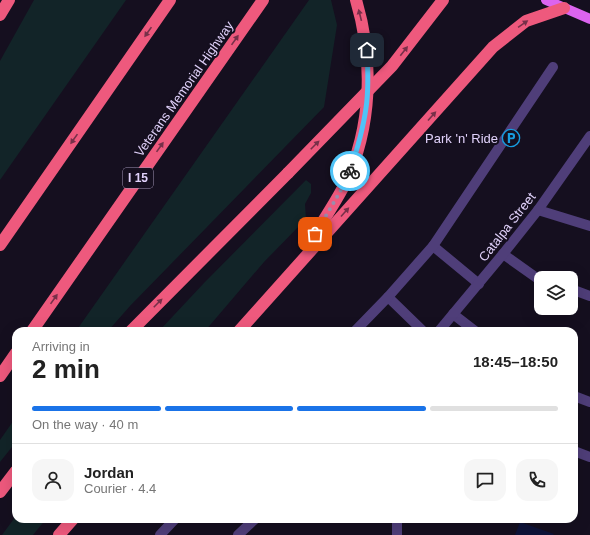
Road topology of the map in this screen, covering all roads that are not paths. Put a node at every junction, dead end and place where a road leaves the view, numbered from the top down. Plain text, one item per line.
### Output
1 (9, 0) edge
2 (170, 0) edge
3 (263, 0) edge
4 (356, 0) edge
5 (443, 0) edge
6 (546, 0) edge
7 (564, 8) junction
8 (0, 15) edge
9 (590, 19) edge
10 (554, 67) dead end
11 (590, 136) edge
12 (538, 210) junction
13 (590, 226) edge
14 (0, 244) edge
15 (433, 246) junction
16 (503, 254) junction
17 (291, 273) junction
18 (534, 276) edge
19 (479, 284) junction
20 (578, 292) edge
21 (590, 296) edge
22 (388, 297) junction
23 (453, 314) junction
24 (35, 327) edge
25 (135, 327) edge
26 (243, 327) edge
27 (359, 327) edge
28 (419, 327) edge
29 (442, 327) edge
30 (470, 327) edge
31 (12, 359) edge
32 (0, 376) edge
33 (578, 398) edge
34 (590, 402) edge
35 (578, 452) edge
36 (590, 457) edge
37 (12, 476) edge
38 (0, 492) edge
39 (70, 523) edge
40 (171, 523) edge
41 (251, 523) edge
42 (395, 523) edge
43 (59, 535) edge
44 (160, 535) edge
45 (238, 535) edge
46 (397, 535) edge

1 - 8 highway
2 -> 14 highway
24 -> 3 highway, Veterans Memorial Highway / I 15
17 -> 4 highway
25 -> 5 highway, bridge
6 - 7 main road
7 - 9 main road
17 -> 7 highway
10 - 15 street
11 - 12 street, Catalpa Street
12 - 13 street
12 - 16 street, Catalpa Street
15 - 19 street
15 - 22 street
16 - 18 street
16 - 19 street, Catalpa Street
17 - 26 highway
19 - 23 street, Catalpa Street
20 - 21 street
22 - 27 street
22 - 28 street
23 - 29 street, Catalpa Street
23 - 30 street
31 - 32 highway
33 - 34 street
35 - 36 street
37 - 38 highway
39 - 43 highway
40 - 44 street
41 - 45 street
42 - 46 street

